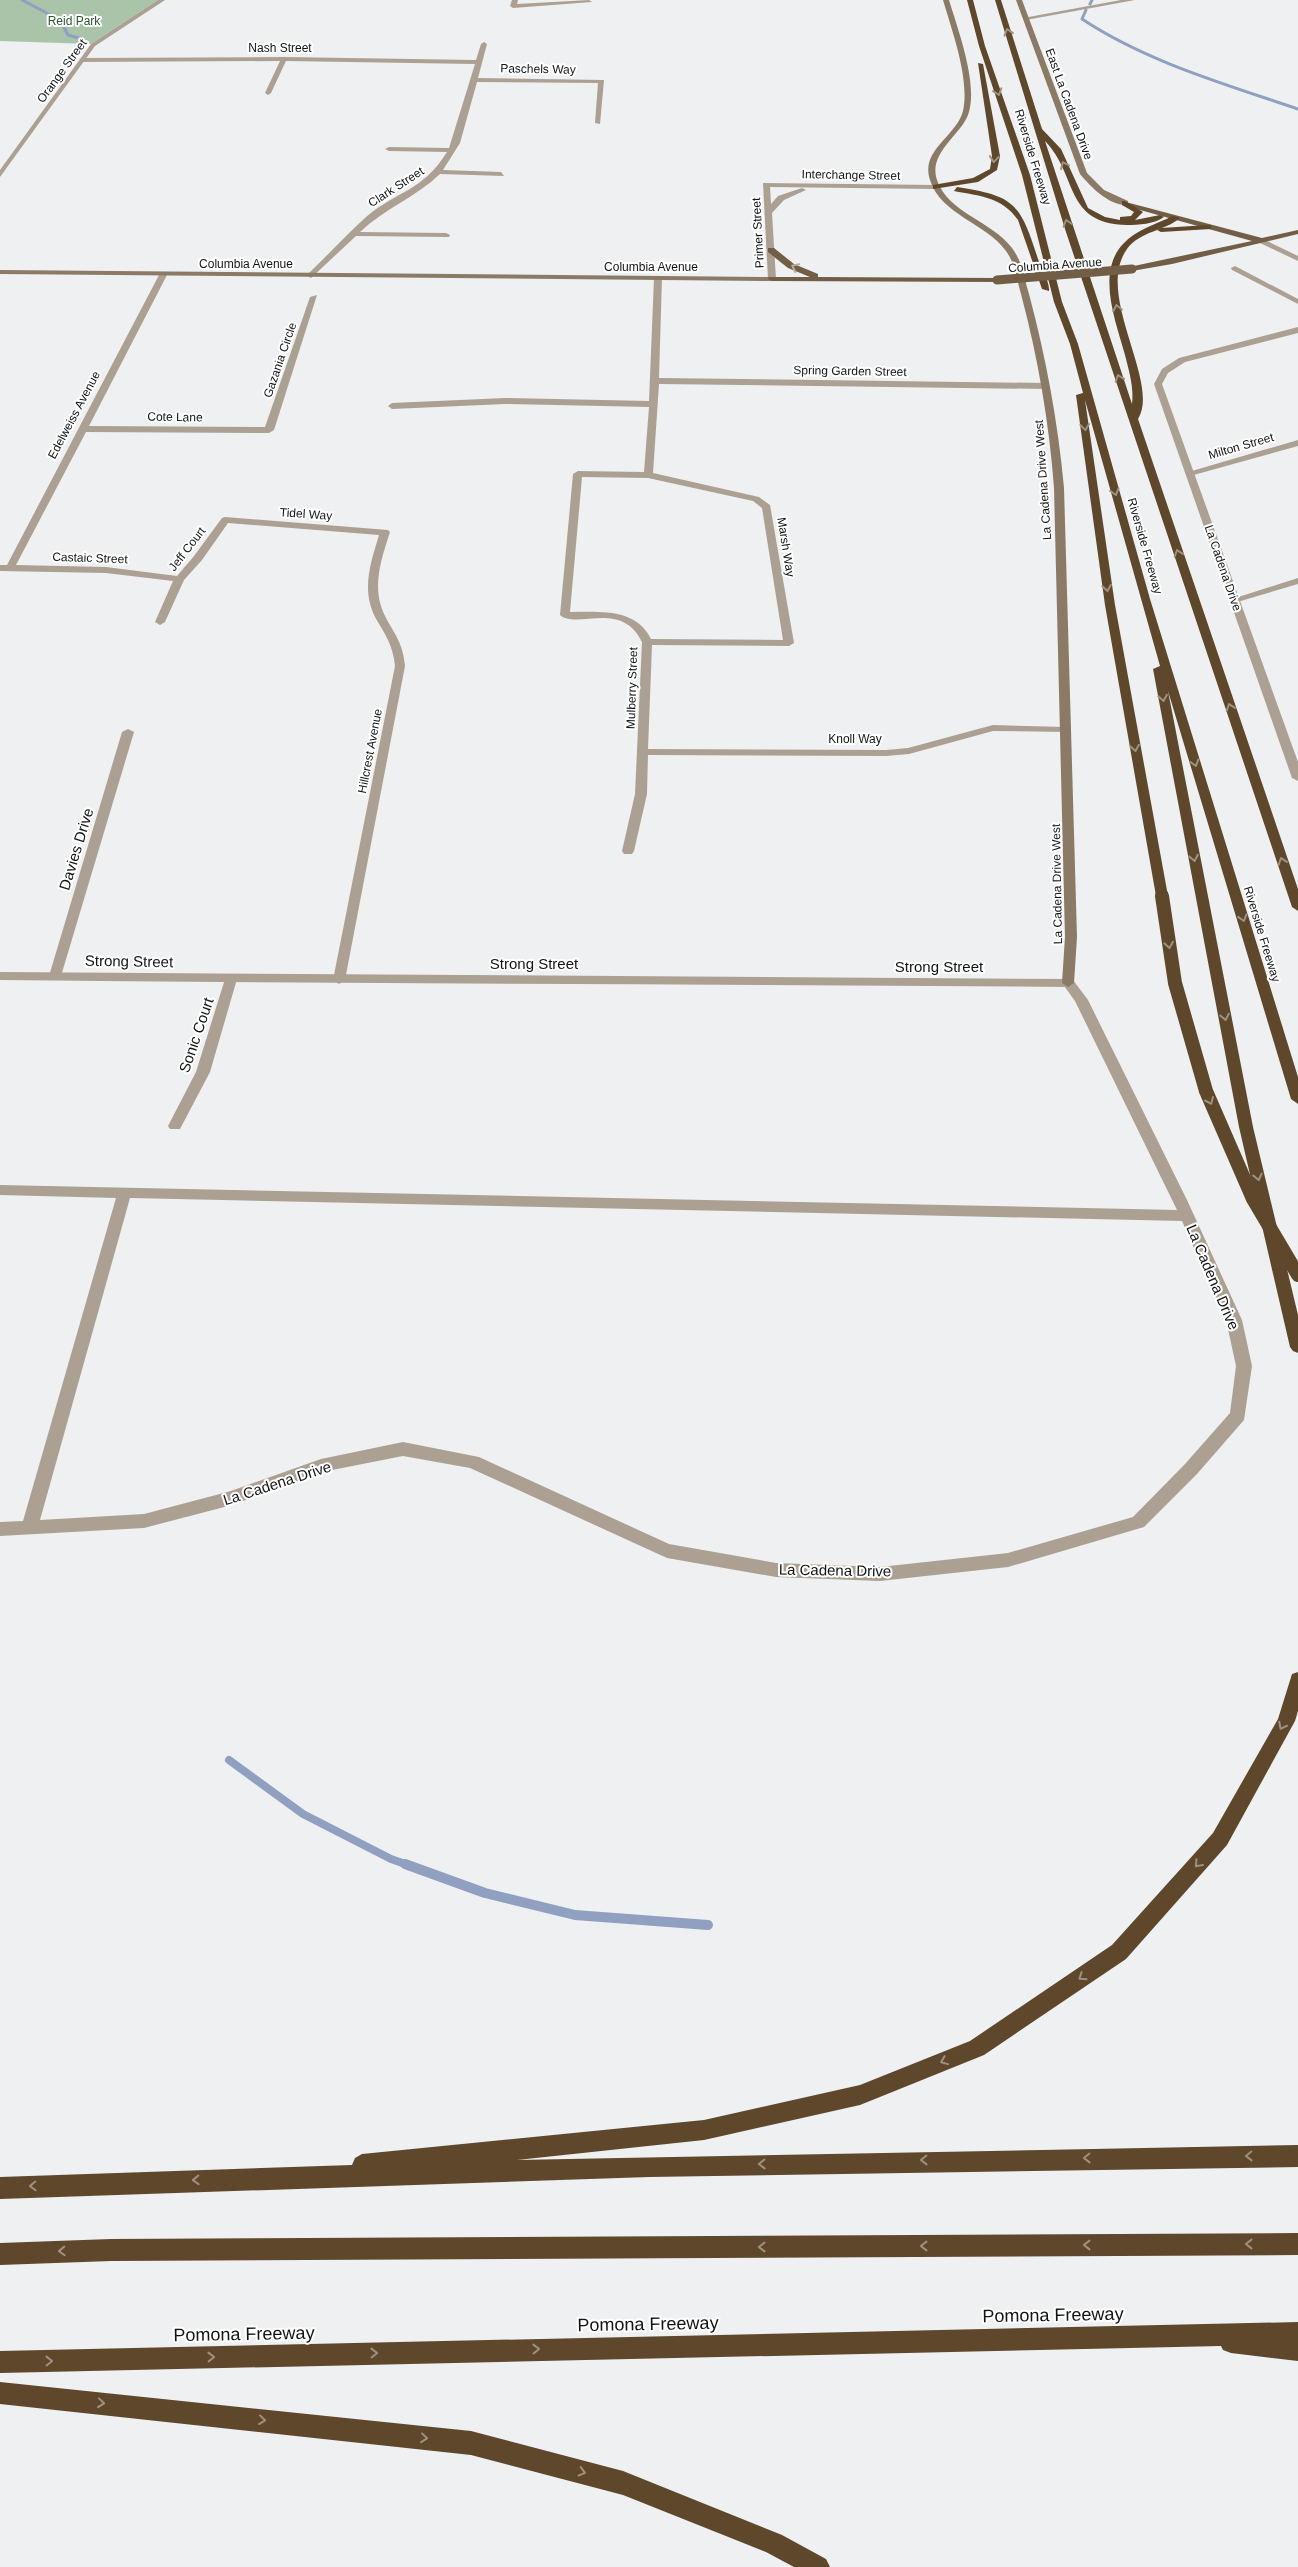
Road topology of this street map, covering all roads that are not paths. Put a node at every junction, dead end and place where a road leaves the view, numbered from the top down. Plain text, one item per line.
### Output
1 (162, 0) edge
2 (946, 0) edge
3 (970, 0) edge
4 (998, 0) edge
5 (1019, 0) edge
6 (1132, 0) edge
7 (590, 2) dead end
8 (514, 3) edge
9 (1026, 18) junction
10 (484, 44) dead end
11 (982, 46) junction
12 (284, 59) junction
13 (82, 60) junction
14 (479, 62) junction
15 (474, 80) junction
16 (268, 93) dead end
17 (598, 123) dead end
18 (1037, 128) junction
19 (389, 149) dead end
20 (451, 150) junction
21 (438, 172) junction
22 (501, 174) dead end
23 (0, 175) edge
24 (766, 185) joint
25 (818, 186) junction
26 (936, 187) junction
27 (1125, 203) junction
28 (769, 211) junction
29 (1165, 215) junction
30 (1100, 218) junction
31 (1176, 218) junction
32 (1208, 227) junction
33 (1298, 232) edge
34 (353, 234) junction
35 (446, 235) dead end
36 (1137, 236) junction
37 (1263, 241) junction
38 (771, 250) junction
39 (1298, 259) edge
40 (1235, 268) dead end
41 (0, 272) edge
42 (163, 276) junction
43 (312, 276) junction
44 (658, 278) junction
45 (772, 279) junction
46 (823, 279) junction
47 (314, 297) dead end
48 (1058, 302) junction
49 (1298, 302) edge
50 (1298, 330) edge
51 (1074, 344) junction
52 (655, 381) junction
53 (1046, 386) junction
54 (652, 404) junction
55 (392, 406) dead end
56 (1134, 424) junction
57 (81, 429) junction
58 (269, 430) joint
59 (1298, 443) edge
60 (1190, 473) junction
61 (578, 474) joint
62 (648, 475) junction
63 (225, 520) joint
64 (385, 532) joint
65 (5, 568) edge
66 (179, 578) junction
67 (1298, 580) edge
68 (1145, 599) junction
69 (1234, 600) junction
70 (160, 622) dead end
71 (648, 642) junction
72 (1065, 730) junction
73 (128, 732) dead end
74 (643, 752) junction
75 (1294, 752) edge
76 (1298, 778) edge
77 (628, 851) dead end
78 (1298, 907) edge
79 (0, 976) edge
80 (55, 976) junction
81 (231, 979) junction
82 (339, 980) junction
83 (1068, 983) junction
84 (1298, 1099) edge
85 (175, 1126) dead end
86 (0, 1190) edge
87 (126, 1192) junction
88 (1187, 1216) junction
89 (1298, 1275) edge
90 (1298, 1347) edge
91 (30, 1528) junction
92 (0, 1529) edge
93 (1298, 1680) edge
94 (1298, 2156) edge
95 (244, 2178) junction
96 (0, 2188) edge
97 (1298, 2244) edge
98 (0, 2254) edge
99 (1298, 2333) edge
100 (1170, 2334) junction
101 (1298, 2350) edge
102 (0, 2362) edge
103 (0, 2393) edge
104 (818, 2567) edge

1 - 13 street, Orange Street
2 - 26 main road
3 - 11 highway, Riverside Freeway
18 -> 4 highway, Riverside Freeway
5 - 9 main road, East La Cadena Drive
6 - 9 street
7 - 8 street
9 - 27 main road, East La Cadena Drive
10 - 14 street, Clark Street
11 -> 26 highway
11 -> 48 highway, Riverside Freeway
12 - 13 street, Nash Street
12 - 14 street, Nash Street
12 - 16 street
13 - 23 street, Orange Street
14 - 15 street, Clark Street
15 - 17 street, Paschels Way
15 - 20 street, Clark Street
30 -> 18 highway
56 -> 18 highway, Riverside Freeway
19 - 20 street
20 - 21 street, Clark Street
21 - 22 street
21 - 34 street, Clark Street
24 - 25 street, Interchange Street
24 - 28 street, Primer Street
25 - 26 street, Interchange Street
25 - 28 street
26 - 48 highway
26 - 53 main road, La Cadena Drive West
27 - 29 main road, East La Cadena Drive
27 - 30 highway
28 - 38 street, Primer Street
29 - 30 highway
29 - 31 main road, East La Cadena Drive
31 - 32 main road, East La Cadena Drive
31 - 36 highway
32 - 36 highway
32 - 37 main road, East La Cadena Drive
33 - 37 main road, Columbia Avenue
34 - 35 street
34 - 43 street, Clark Street
56 -> 36 highway
37 - 39 street
37 - 46 main road, Columbia Avenue, bridge
38 - 45 street, Primer Street
46 -> 38 main road
40 - 49 street
41 - 42 main road, Columbia Avenue
42 - 43 main road, Columbia Avenue
42 - 57 street, Edelweiss Avenue
43 - 44 main road, Columbia Avenue
44 - 45 main road, Columbia Avenue
44 - 52 street
45 - 46 main road, Columbia Avenue
47 - 58 street, Gazania Circle
48 - 51 highway, Riverside Freeway
50 - 60 street, La Cadena Drive
51 -> 68 highway, Riverside Freeway
51 -> 89 highway, bridge
52 - 53 street, Spring Garden Street
52 - 54 street
53 - 72 main road, La Cadena Drive West
54 - 55 street
54 - 62 street
78 -> 56 highway, Riverside Freeway
57 - 58 street, Cote Lane
57 - 65 street, Edelweiss Avenue
59 - 60 street, Milton Street
60 - 69 street, La Cadena Drive
61 - 62 street, Marsh Way
61 - 71 street, Mulberry Street
62 - 71 street, Marsh Way
63 - 64 street, Tidel Way
63 - 66 street, Jeff Court
64 - 82 street, Hillcrest Avenue
65 - 66 street, Castaic Street
66 - 70 street, Jeff Court
67 - 69 street
68 -> 84 highway, Riverside Freeway
68 -> 90 highway
69 - 75 street, La Cadena Drive
71 - 74 street, Mulberry Street
72 - 74 street, Knoll Way
72 - 83 main road, La Cadena Drive West
73 - 80 street, Davies Drive
74 - 77 street, Mulberry Street
75 - 76 street, La Cadena Drive
79 - 80 street, Strong Street
80 - 81 street, Strong Street
81 - 82 street, Strong Street
81 - 85 street, Sonic Court
82 - 83 street, Strong Street
83 - 88 street, La Cadena Drive
86 - 87 street
87 - 88 street
87 - 91 street
88 - 91 street, La Cadena Drive
91 - 92 street, La Cadena Drive
93 -> 95 highway
94 -> 95 highway
95 -> 96 highway
97 -> 98 highway
99 - 100 highway, Pomona Freeway
100 - 101 highway
102 -> 100 highway, Pomona Freeway
103 -> 104 highway

